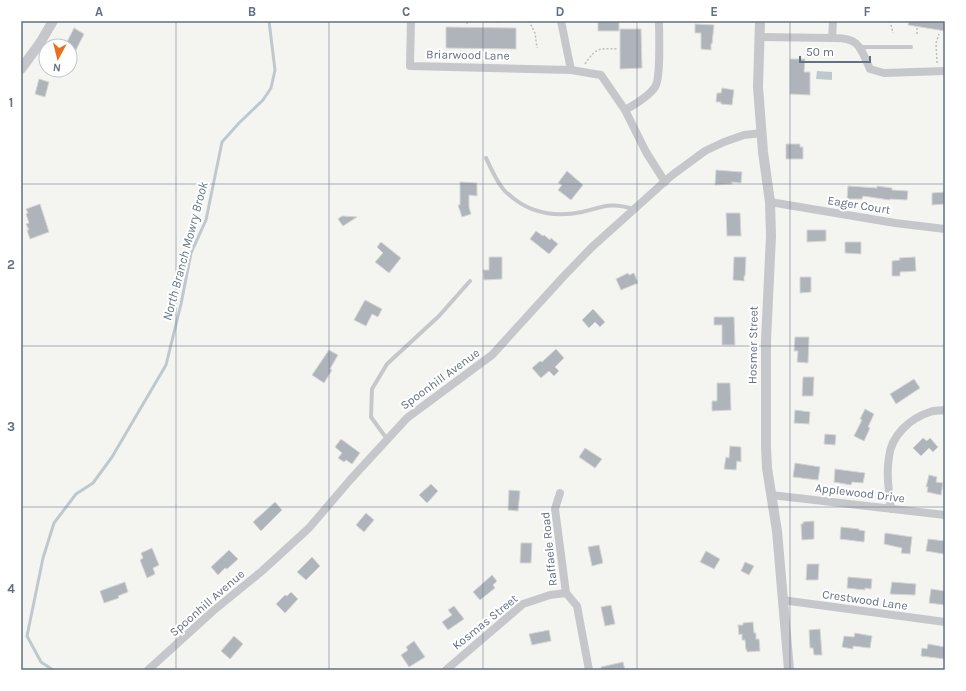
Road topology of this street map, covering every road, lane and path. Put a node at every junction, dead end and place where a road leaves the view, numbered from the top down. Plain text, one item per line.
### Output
1 (53, 21) edge
2 (411, 21) edge
3 (467, 21) edge
4 (498, 21) edge
5 (529, 21) edge
6 (561, 21) edge
7 (659, 21) edge
8 (760, 21) edge
9 (833, 21) edge
10 (890, 21) edge
11 (917, 21) edge
12 (467, 24) dead end
13 (499, 25) dead end
14 (893, 33) dead end
15 (917, 34) dead end
16 (939, 34) dead end
17 (760, 37) junction
18 (832, 38) junction
19 (860, 47) junction
20 (911, 47) dead end
21 (537, 48) dead end
22 (617, 49) dead end
23 (21, 69) edge
24 (571, 70) junction
25 (580, 71) junction
26 (941, 71) edge
27 (625, 110) junction
28 (762, 133) junction
29 (486, 158) dead end
30 (665, 182) junction
31 (770, 202) junction
32 (633, 210) junction
33 (945, 229) edge
34 (470, 281) dead end
35 (945, 410) edge
36 (387, 439) junction
37 (560, 493) dead end
38 (771, 495) junction
39 (891, 509) junction
40 (945, 515) edge
41 (566, 593) junction
42 (782, 600) junction
43 (945, 622) edge
44 (148, 670) edge
45 (446, 670) edge
46 (589, 670) edge
47 (788, 670) edge

1 - 23 street
2 - 24 street, Briarwood Lane
3 - 12 path
4 - 13 path
5 - 21 path
6 - 24 street
7 - 27 street
8 - 17 street, Hosmer Street
9 - 18 street
10 - 14 path
11 - 15 path
16 - 26 path
17 - 18 street
17 - 28 street, Hosmer Street
18 - 19 street
19 - 20 lane
19 - 26 street
22 - 25 path
24 - 25 street, Briarwood Lane
25 - 27 street, Briarwood Lane
27 - 30 street, Briarwood Lane
28 - 30 street, Spoonhill Avenue
28 - 31 street, Hosmer Street
29 - 32 lane
30 - 32 street, Spoonhill Avenue
31 - 33 street, Eager Court
31 - 38 street, Hosmer Street
32 - 36 street, Spoonhill Avenue
34 - 36 lane
35 - 39 street
36 - 44 street, Spoonhill Avenue
37 - 41 street, Raffaele Road
38 - 39 street, Applewood Drive
38 - 42 street, Hosmer Street
39 - 40 street, Applewood Drive
41 - 45 street, Kosmas Street
41 - 46 street, Raffaele Road
42 - 43 street, Crestwood Lane
42 - 47 street, Hosmer Street

